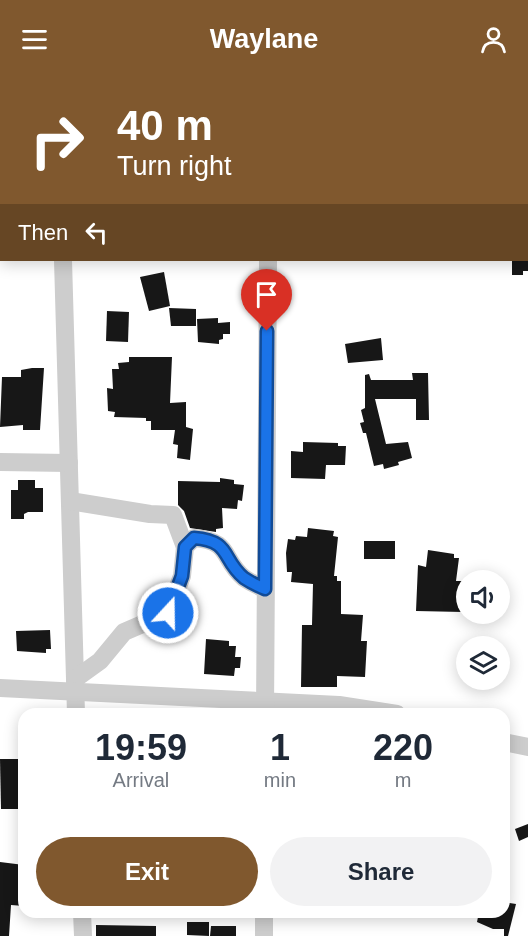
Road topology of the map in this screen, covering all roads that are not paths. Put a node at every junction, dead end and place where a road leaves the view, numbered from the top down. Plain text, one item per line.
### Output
1 (63, 261) edge
2 (268, 261) edge
3 (0, 462) edge
4 (69, 463) junction
5 (70, 501) junction
6 (185, 547) junction
7 (265, 589) junction
8 (76, 685) junction
9 (0, 688) edge
10 (76, 708) edge
11 (265, 708) edge
12 (358, 708) edge
13 (510, 743) edge
14 (528, 747) edge
15 (82, 918) edge
16 (264, 918) edge
17 (83, 936) edge
18 (264, 936) edge

1 - 4 street
2 - 7 street
3 - 4 street
4 - 5 street
5 - 6 street
5 - 8 street
6 - 7 street
6 - 8 street
7 - 11 street
8 - 9 street
8 - 10 street
8 - 11 street
11 - 12 street
13 - 14 street
15 - 17 street
16 - 18 street

